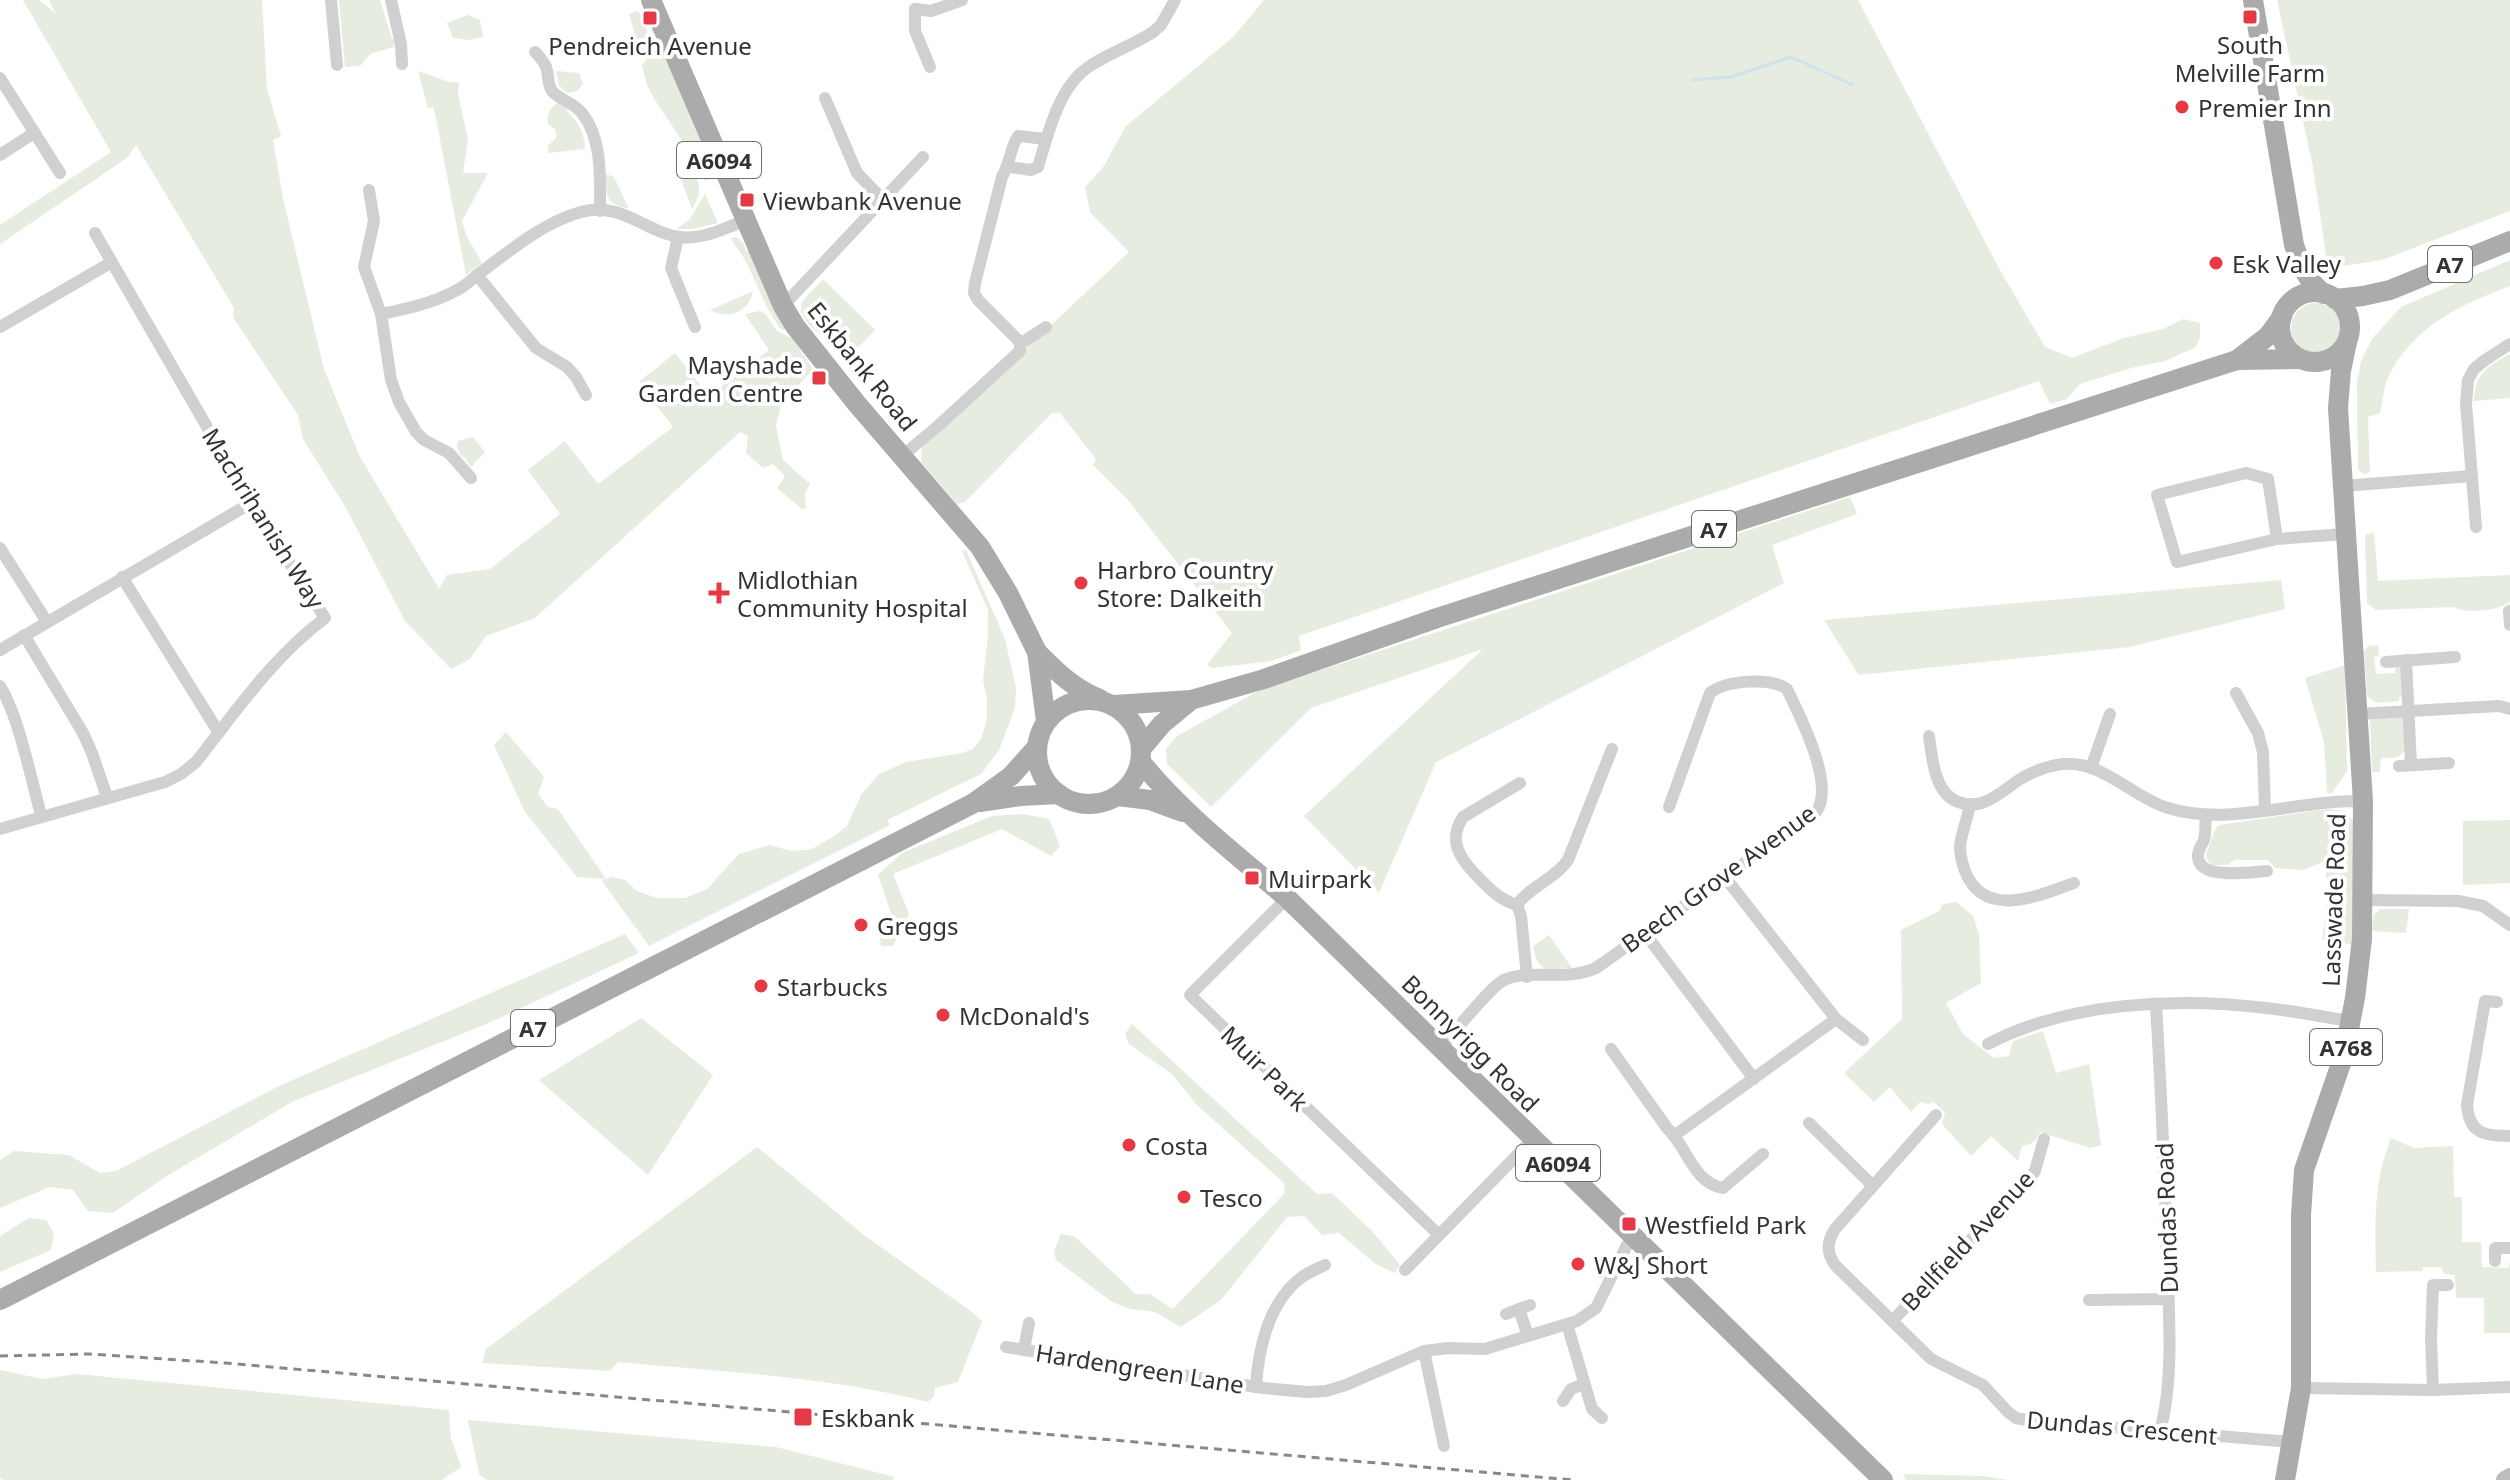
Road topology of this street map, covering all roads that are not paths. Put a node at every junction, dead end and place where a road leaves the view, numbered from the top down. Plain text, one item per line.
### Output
1 (331, 0) edge
2 (391, 0) edge
3 (651, 0) edge
4 (962, 0) edge
5 (1175, 0) edge
6 (2253, 0) edge
7 (910, 5) edge
8 (535, 52) dead end
9 (402, 64) dead end
10 (337, 65) dead end
11 (930, 67) dead end
12 (0, 78) edge
13 (825, 98) dead end
14 (34, 133) junction
15 (1046, 139) junction
16 (0, 155) edge
17 (923, 157) dead end
18 (1009, 167) junction
19 (60, 173) dead end
20 (369, 190) dead end
21 (883, 200) junction
22 (600, 211) junction
23 (745, 221) junction
24 (95, 233) dead end
25 (678, 237) junction
26 (2510, 241) edge
27 (2294, 245) junction
28 (112, 262) junction
29 (477, 275) junction
30 (2390, 290) junction
31 (2329, 296) junction
32 (783, 306) junction
33 (2284, 312) junction
34 (381, 314) junction
35 (0, 327) edge
36 (695, 327) dead end
37 (1046, 327) dead end
38 (2348, 337) junction
39 (1020, 344) junction
40 (2510, 344) edge
41 (2237, 360) junction
42 (2304, 360) junction
43 (586, 395) dead end
44 (2338, 408) junction
45 (902, 456) junction
46 (2472, 476) junction
47 (471, 478) dead end
48 (2342, 486) junction
49 (251, 503) junction
50 (2476, 527) dead end
51 (2344, 534) junction
52 (2277, 539) junction
53 (0, 548) edge
54 (122, 577) junction
55 (2509, 611) edge
56 (47, 622) junction
57 (2510, 625) edge
58 (24, 635) junction
59 (0, 650) edge
60 (1037, 652) junction
61 (2455, 657) dead end
62 (2406, 660) junction
63 (2386, 662) dead end
64 (0, 686) edge
65 (2236, 693) dead end
66 (1191, 700) junction
67 (1107, 702) junction
68 (2510, 708) edge
69 (2408, 710) junction
70 (2110, 714) dead end
71 (2358, 714) junction
72 (1046, 721) junction
73 (219, 733) junction
74 (1929, 736) dead end
75 (1036, 748) junction
76 (1612, 749) dead end
77 (1141, 755) junction
78 (2449, 763) dead end
79 (2091, 768) junction
80 (1520, 783) dead end
81 (1059, 794) junction
82 (1118, 796) junction
83 (107, 797) junction
84 (2363, 801) junction
85 (972, 804) junction
86 (1970, 804) junction
87 (1669, 807) dead end
88 (2265, 809) junction
89 (41, 815) junction
90 (1190, 815) junction
91 (2206, 815) junction
92 (0, 829) edge
93 (2267, 871) dead end
94 (1724, 876) junction
95 (2074, 883) dead end
96 (1287, 898) junction
97 (2363, 900) junction
98 (1517, 905) junction
99 (2510, 925) edge
100 (1644, 932) junction
101 (1527, 977) junction
102 (2497, 1002) dead end
103 (2156, 1005) junction
104 (1836, 1019) junction
105 (2351, 1021) junction
106 (1863, 1040) dead end
107 (1988, 1044) dead end
108 (1440, 1048) junction
109 (1611, 1049) dead end
110 (1754, 1079) junction
111 (1936, 1115) dead end
112 (1815, 1124) dead end
113 (1675, 1135) junction
114 (2510, 1136) edge
115 (1533, 1139) junction
116 (2044, 1139) dead end
117 (1763, 1154) dead end
118 (1872, 1185) junction
119 (1439, 1235) junction
120 (1635, 1237) junction
121 (2510, 1248) edge
122 (2495, 1261) dead end
123 (1325, 1265) dead end
124 (1405, 1270) dead end
125 (2448, 1285) dead end
126 (2169, 1299) junction
127 (0, 1300) edge
128 (2089, 1300) dead end
129 (1506, 1314) dead end
130 (1892, 1321) junction
131 (1029, 1323) dead end
132 (1567, 1324) junction
133 (1528, 1336) junction
134 (1006, 1347) dead end
135 (1024, 1349) junction
136 (1424, 1351) junction
137 (1584, 1384) junction
138 (1256, 1387) junction
139 (2510, 1387) edge
140 (2301, 1388) junction
141 (2433, 1390) junction
142 (1563, 1401) dead end
143 (1602, 1418) dead end
144 (2160, 1431) junction
145 (2292, 1442) junction
146 (1444, 1446) dead end
147 (1883, 1480) edge
148 (2285, 1480) edge

1 - 10 street
2 - 9 street
3 - 23 main road, Eskbank Road / A6094
4 - 7 street
5 - 15 street
6 - 27 main road
7 - 11 street
8 - 22 street
12 - 14 street
13 - 21 street
14 - 16 street
14 - 19 street
15 - 18 street
15 - 18 street
17 - 21 street
18 - 39 street
20 - 34 street
21 - 32 street
22 - 25 street
22 - 29 street
23 - 25 street
23 - 32 main road, Eskbank Road / A6094
24 - 28 street, Machrihanish Way
25 - 36 street
26 - 30 main road, A7
27 - 31 main road
27 - 33 main road
28 - 35 street
28 - 49 street, Machrihanish Way
29 - 34 street
29 - 43 street
30 - 31 main road, A7
30 - 38 main road, A7
31 - 33 main road
31 - 38 main road
32 - 45 main road, Eskbank Road / A6094
33 - 41 main road, A7
33 - 42 main road
34 - 47 street
37 - 39 street
38 - 42 main road
38 - 44 main road, Lasswade Road / A768
39 - 45 street
40 - 46 street
41 - 42 main road, A7
41 - 66 main road, A7
42 - 44 main road, Lasswade Road / A768
44 - 48 main road, Lasswade Road / A768
45 - 60 main road, Eskbank Road / A6094
46 - 48 street
46 - 50 street
48 - 51 main road, Lasswade Road / A768
49 - 54 street
49 - 73 street, Machrihanish Way
51 - 52 street
51 - 71 main road, Lasswade Road / A768
52 - 52 street
53 - 56 street
54 - 56 street
54 - 73 street
55 - 57 street
56 - 58 street
58 - 59 street
58 - 83 street
60 - 67 main road, Eskbank Road / A6094
60 - 72 main road, Eskbank Road / A6094
61 - 62 street
62 - 63 street
62 - 69 street
64 - 89 street
65 - 88 street
66 - 67 main road, A7
66 - 77 main road, A7
67 - 72 main road
67 - 77 main road
68 - 69 street
69 - 71 street
69 - 78 street
70 - 79 street
71 - 84 main road, Lasswade Road / A768
72 - 75 main road
73 - 83 street, Machrihanish Way
74 - 86 street
75 - 81 main road
75 - 85 main road, A7
76 - 98 street
77 - 82 main road
77 - 90 main road, Bonnyrigg Road / A6094
79 - 86 street
79 - 91 street
80 - 98 street
81 - 82 main road
81 - 85 main road, A7
82 - 90 main road, Bonnyrigg Road / A6094
83 - 89 street, Machrihanish Way
84 - 88 street
84 - 97 main road, Lasswade Road / A768
85 - 127 main road, A7
86 - 95 street
87 - 94 street, Beech Grove Avenue
88 - 91 street
89 - 92 street, Machrihanish Way
90 - 96 main road, Bonnyrigg Road / A6094
91 - 93 street
94 - 100 street, Beech Grove Avenue
94 - 104 street
96 - 108 main road, Bonnyrigg Road / A6094
96 - 119 street, Muir Park
97 - 99 street
97 - 105 main road, Lasswade Road / A768
98 - 101 street
100 - 101 street, Beech Grove Avenue
100 - 110 street
101 - 108 street, Beech Grove Avenue
102 - 114 street
103 - 105 street
103 - 107 street
103 - 126 street, Dundas Road
104 - 106 street
104 - 110 street
105 - 140 main road, Lasswade Road / A768
108 - 115 main road, Bonnyrigg Road / A6094
109 - 113 street
110 - 113 street
111 - 118 street
112 - 118 street
113 - 117 street
115 - 119 street
115 - 120 main road, Bonnyrigg Road / A6094
116 - 130 street, Bellfield Avenue
118 - 130 street, Dundas Crescent
119 - 124 street
120 - 132 street
120 - 147 main road, Bonnyrigg Road / A6094
121 - 122 street
123 - 138 street, Hardengreen Lane
125 - 141 street
126 - 128 street
126 - 144 street, Dundas Road
129 - 133 street
130 - 144 street, Dundas Crescent
131 - 135 street, Hardengreen Lane
132 - 133 street
132 - 137 street
133 - 136 street
134 - 135 street, Hardengreen Lane
135 - 138 street, Hardengreen Lane
136 - 138 street, Hardengreen Lane
136 - 146 street
137 - 142 street
137 - 143 street
139 - 141 street
140 - 141 street
140 - 145 main road, Lasswade Road / A768
144 - 145 street, Dundas Crescent
145 - 148 main road, Lasswade Road / A768

